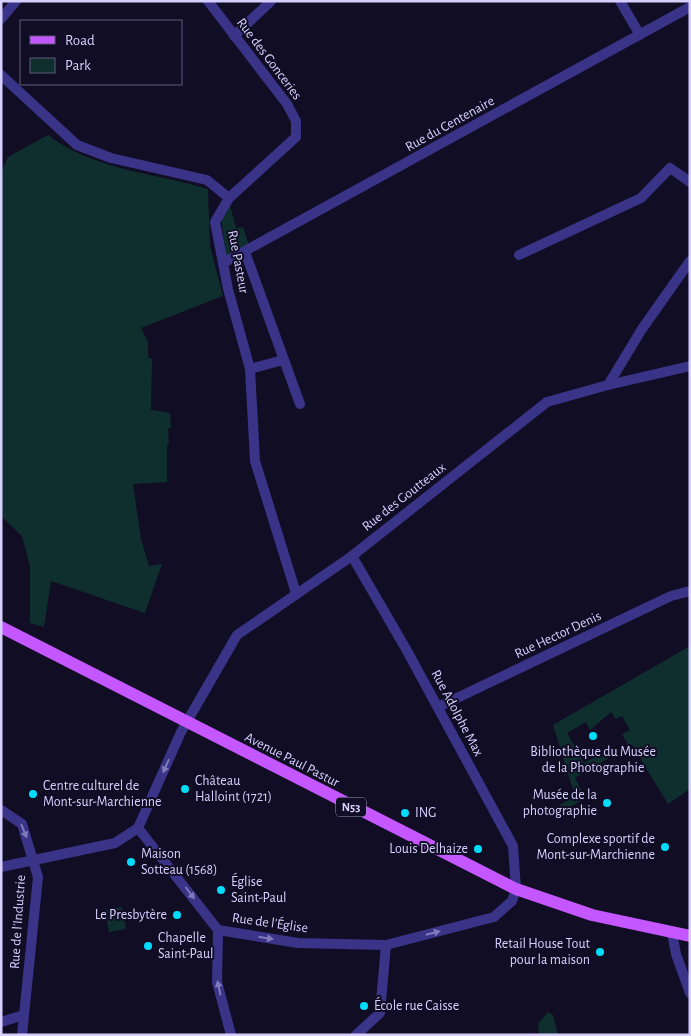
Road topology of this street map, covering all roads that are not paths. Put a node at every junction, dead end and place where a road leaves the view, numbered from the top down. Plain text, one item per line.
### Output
1 (16, 1) edge
2 (208, 1) edge
3 (271, 1) edge
4 (620, 1) edge
5 (690, 7) edge
6 (3, 14) edge
7 (640, 35) junction
8 (234, 36) junction
9 (1, 75) edge
10 (690, 182) edge
11 (229, 198) junction
12 (245, 252) junction
13 (519, 255) dead end
14 (690, 261) edge
15 (223, 263) junction
16 (283, 360) junction
17 (690, 366) edge
18 (250, 370) junction
19 (608, 385) junction
20 (300, 404) dead end
21 (352, 556) junction
22 (690, 590) edge
23 (296, 593) junction
24 (1, 627) edge
25 (438, 707) junction
26 (187, 723) junction
27 (1, 810) edge
28 (138, 828) junction
29 (34, 861) junction
30 (1, 867) edge
31 (516, 889) junction
32 (218, 930) junction
33 (672, 933) junction
34 (690, 936) edge
35 (386, 945) junction
36 (690, 993) edge
37 (24, 1015) junction
38 (1, 1022) edge
39 (22, 1035) edge
40 (231, 1035) edge
41 (356, 1035) edge

1 - 6 street
2 - 8 street, Rue des Gonceries
3 - 8 street
4 - 7 street
5 - 7 street, Rue du Centenaire
7 - 12 street, Rue du Centenaire
8 - 11 street, Rue des Gonceries
9 - 11 street
10 - 13 street
11 - 15 street, Rue Pasteur
12 - 15 street, Rue du Centenaire
12 - 16 street
14 - 19 street
15 - 18 street, Rue Pasteur
16 - 18 street
16 - 20 street
17 - 19 street, Rue des Goutteaux
18 - 23 street, Rue Pasteur
19 - 21 street, Rue des Goutteaux
21 - 23 street, Rue des Goutteaux
21 - 25 street, Rue Adolphe Max
22 - 25 street, Rue Hector Denis
23 - 26 street, Rue des Goutteaux
24 - 26 main road, Avenue Paul Pastur / N53
25 - 31 street, Rue Adolphe Max
26 -> 28 street
26 - 31 main road, Avenue Paul Pastur / N53
27 -> 29 street
28 - 29 street, Rue de l'Industrie
28 -> 32 street, Rue de l'Église
29 - 30 street
29 - 37 street, Rue de l'Industrie
31 - 33 main road, Avenue Paul Pastur / N53
35 -> 31 street, Rue de l'Église
32 -> 35 street, Rue de l'Église
40 -> 32 street
33 - 34 main road, Avenue Paul Pastur / N53
33 - 36 street
35 - 41 street
37 - 38 street
37 - 39 street, Rue de l'Industrie

